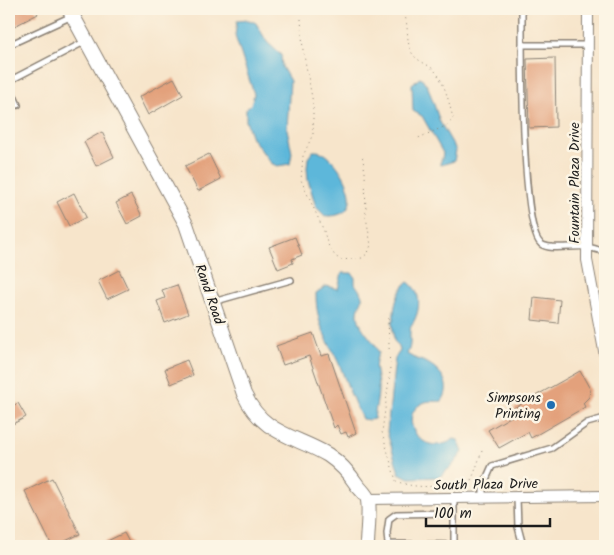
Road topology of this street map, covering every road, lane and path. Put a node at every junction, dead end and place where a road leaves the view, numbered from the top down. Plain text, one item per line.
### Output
1 (402, 9) edge
2 (522, 9) edge
3 (588, 9) edge
4 (71, 12) edge
5 (301, 19) dead end
6 (86, 41) junction
7 (522, 44) junction
8 (9, 45) edge
9 (588, 46) junction
10 (9, 80) edge
11 (9, 85) edge
12 (18, 105) dead end
13 (416, 139) dead end
14 (362, 154) dead end
15 (587, 247) junction
16 (605, 252) edge
17 (291, 280) dead end
18 (212, 302) junction
19 (388, 318) dead end
20 (602, 325) edge
21 (605, 356) edge
22 (605, 418) edge
23 (482, 452) dead end
24 (605, 496) edge
25 (517, 497) junction
26 (454, 498) junction
27 (483, 498) junction
28 (368, 499) junction
29 (454, 513) junction
30 (367, 546) edge
31 (454, 546) edge
32 (523, 546) edge

1 - 13 path
2 - 7 lane
3 - 9 street, Fountain Plaza Drive
4 - 6 street, Rand Road
4 - 8 lane
5 - 14 path
6 - 10 lane
6 - 18 street, Rand Road
7 - 9 lane
7 - 15 lane
9 - 15 street, Fountain Plaza Drive
11 - 12 lane
15 - 16 lane
15 - 20 street, Fountain Plaza Drive
17 - 18 lane
18 - 28 street, Rand Road
19 - 23 path
20 - 21 street, Fountain Plaza Drive
22 - 27 lane
24 - 25 street, South Plaza Drive
25 - 27 street, South Plaza Drive
25 - 32 lane
26 - 27 street, South Plaza Drive
26 - 28 street, South Plaza Drive
26 - 29 lane
28 - 30 street
29 - 31 lane
29 - 31 lane

